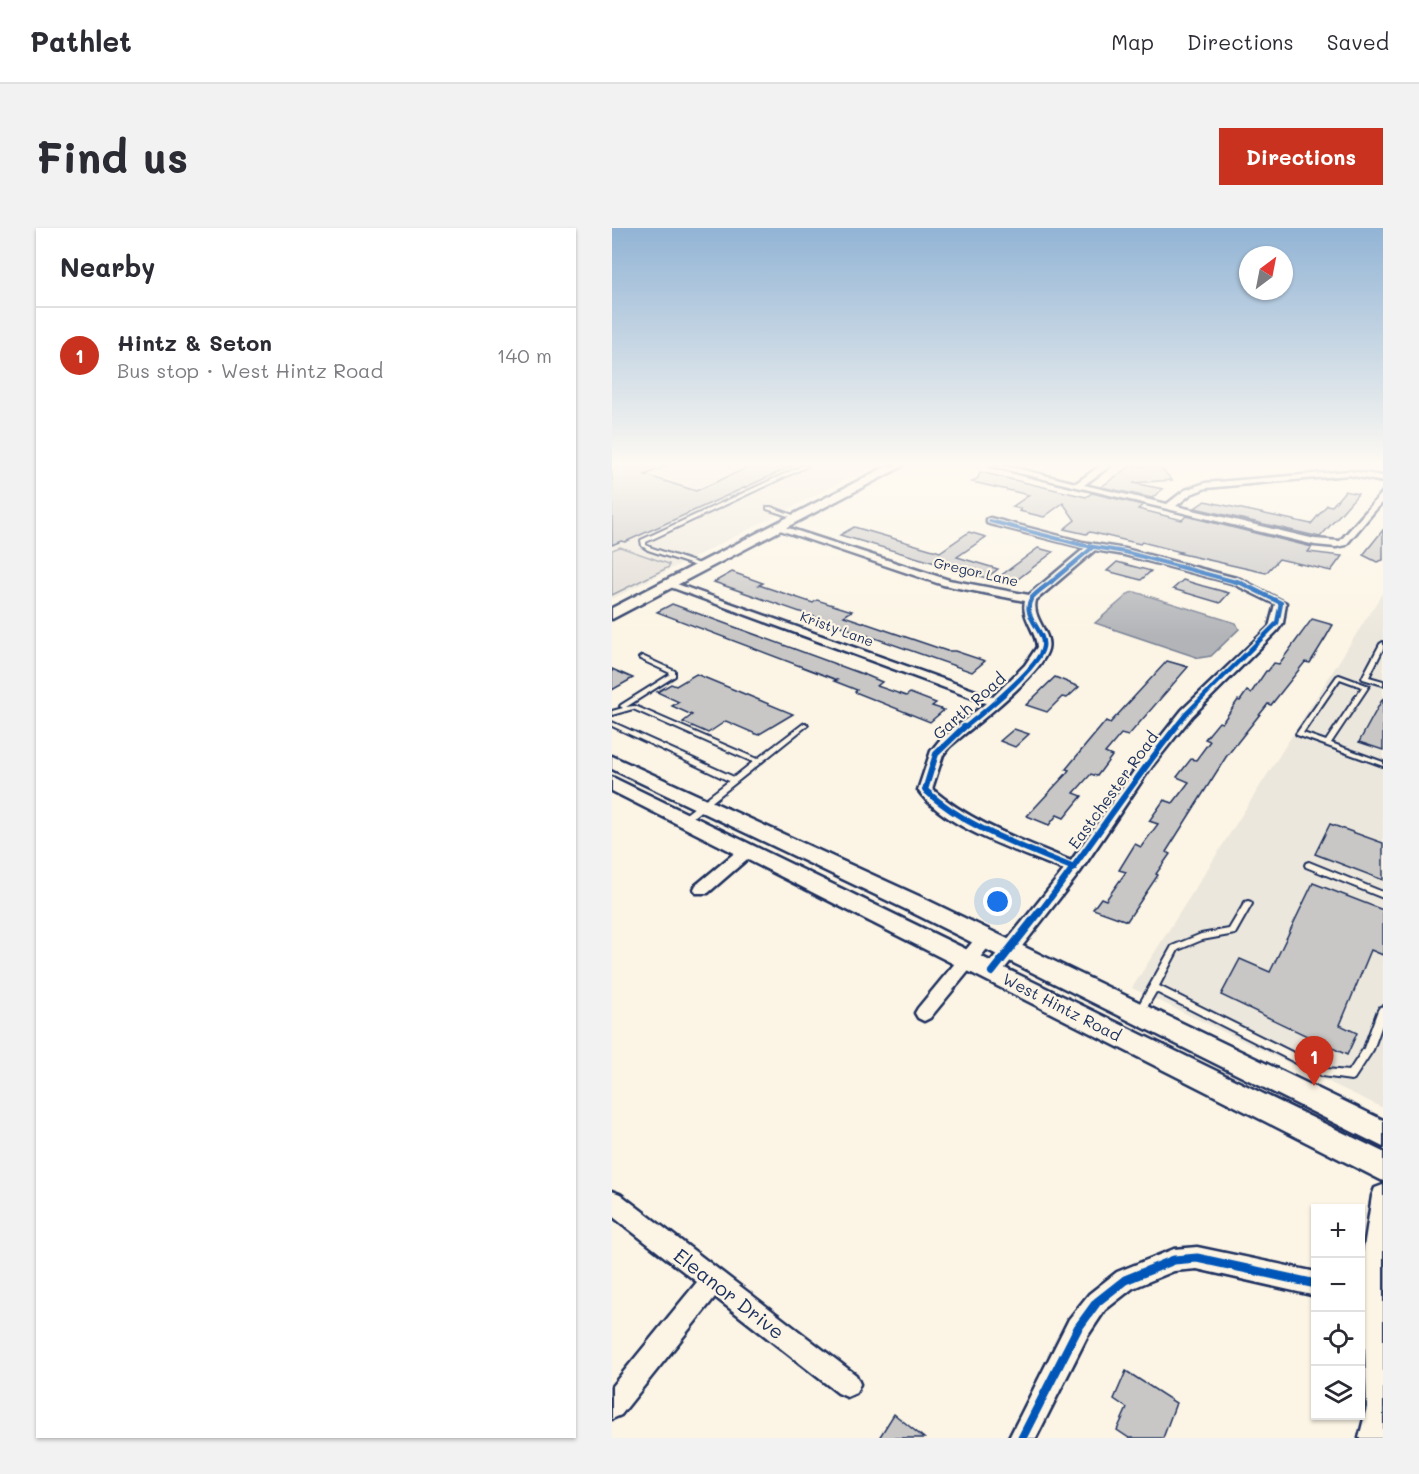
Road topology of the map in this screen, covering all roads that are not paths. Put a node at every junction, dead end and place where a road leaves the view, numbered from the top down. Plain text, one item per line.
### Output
1 (683, 522) edge
2 (791, 522) edge
3 (999, 522) edge
4 (1234, 522) edge
5 (1361, 522) edge
6 (779, 528) junction
7 (1093, 547) junction
8 (704, 567) junction
9 (670, 585) junction
10 (1031, 599) junction
11 (612, 614) edge
12 (1383, 644) edge
13 (642, 658) dead end
14 (1383, 683) edge
15 (993, 701) junction
16 (614, 712) edge
17 (612, 724) edge
18 (805, 725) dead end
19 (1327, 744) junction
20 (612, 762) edge
21 (756, 762) junction
22 (1383, 764) edge
23 (734, 780) junction
24 (612, 783) edge
25 (703, 805) junction
26 (685, 819) junction
27 (748, 850) junction
28 (1309, 865) dead end
29 (1074, 868) junction
30 (702, 889) dead end
31 (1383, 895) edge
32 (1248, 904) dead end
33 (985, 939) junction
34 (1008, 950) junction
35 (968, 960) junction
36 (992, 972) junction
37 (1154, 987) junction
38 (1383, 1010) edge
39 (924, 1013) dead end
40 (1138, 1014) junction
41 (1383, 1134) edge
42 (1383, 1167) edge
43 (1383, 1196) edge
44 (612, 1202) edge
45 (712, 1282) junction
46 (1311, 1283) edge
47 (1367, 1295) edge
48 (847, 1384) dead end
49 (612, 1406) edge
50 (1022, 1438) edge
51 (1371, 1438) edge

1 - 8 lane
2 - 6 main road
3 - 7 street
4 - 5 street
6 - 8 main road
6 - 10 street, Gregor Lane
7 - 10 street
7 - 29 street, Eastchester Road
8 - 9 main road
9 - 11 main road
9 - 15 street, Kristy Lane
10 - 15 street, Garth Road
12 - 14 lane
13 - 16 lane
15 - 29 street, Garth Road
16 - 21 lane
17 - 23 lane
18 - 21 lane
19 - 19 lane
19 - 22 lane
20 - 25 main road, West Hintz Road
21 - 23 lane
23 - 25 lane
24 - 26 main road, West Hintz Road
25 - 26 lane
25 - 33 main road, West Hintz Road
26 - 27 main road, West Hintz Road
27 - 30 street
27 - 35 main road, West Hintz Road
28 - 31 lane
29 - 34 street, Eastchester Road
32 - 37 lane
33 - 34 main road, West Hintz Road
33 - 35 street
34 - 36 street, Eastchester Road
34 - 40 main road, West Hintz Road
35 - 36 main road, West Hintz Road
35 - 39 street
36 - 42 main road, West Hintz Road
37 - 38 lane
37 - 40 lane
40 - 41 main road, West Hintz Road
43 - 47 street
44 - 45 street, Eleanor Drive
45 - 48 street, Eleanor Drive
45 - 49 street
46 - 50 street
47 - 51 street

